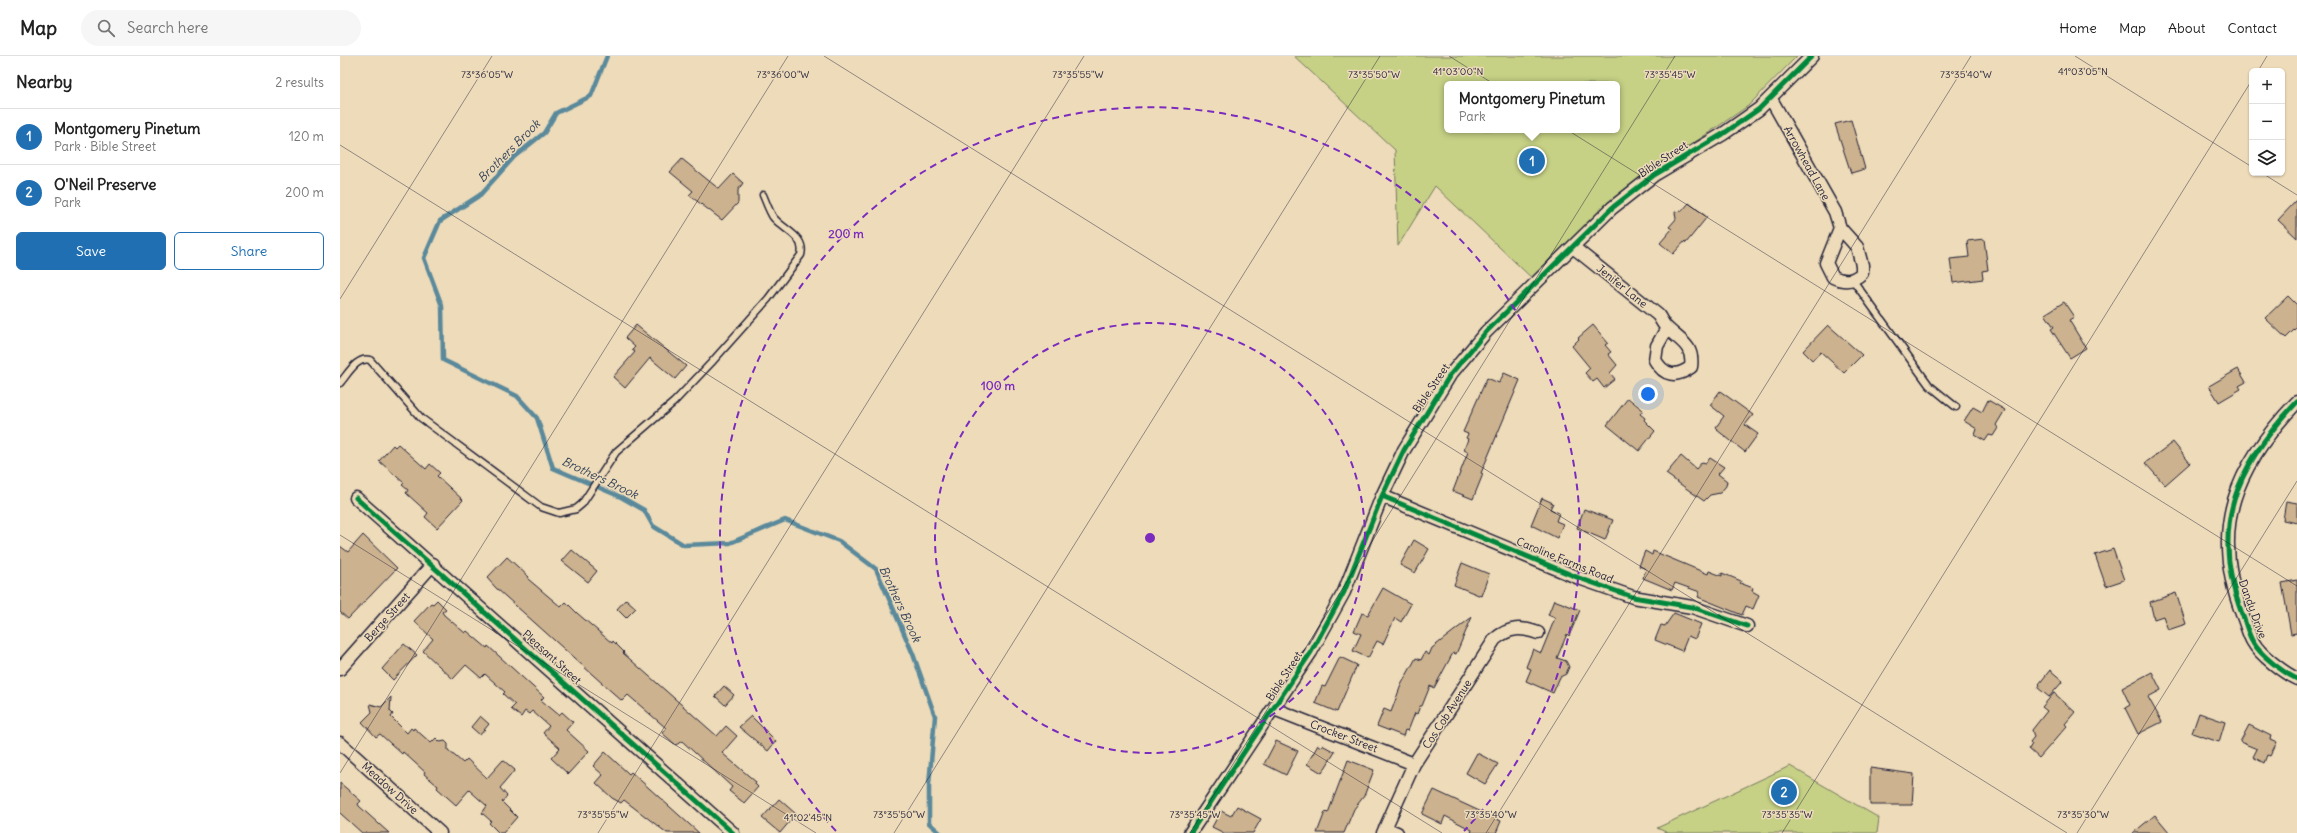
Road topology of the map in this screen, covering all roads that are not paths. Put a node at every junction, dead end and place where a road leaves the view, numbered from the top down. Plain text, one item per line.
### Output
1 (1812, 56) edge
2 (1771, 98) junction
3 (763, 194) dead end
4 (1840, 228) junction
5 (1573, 247) junction
6 (1852, 279) junction
7 (1667, 328) dead end
8 (340, 383) edge
9 (2297, 402) edge
10 (1956, 407) dead end
11 (1382, 496) junction
12 (356, 498) dead end
13 (433, 564) junction
14 (1747, 626) dead end
15 (1538, 634) dead end
16 (340, 669) edge
17 (2297, 679) edge
18 (1274, 708) junction
19 (340, 743) edge
20 (1414, 764) junction
21 (1384, 831) edge
22 (440, 833) edge
23 (733, 833) edge
24 (1190, 833) edge
25 (1397, 833) edge

1 - 2 street, Bible Street
2 - 4 street, Arrowhead Lane
2 - 5 street, Bible Street
3 - 8 lane
4 - 6 street, Arrowhead Lane
4 - 6 street
5 - 7 street, Jenifer Lane
5 - 11 street, Bible Street
6 - 10 lane
9 - 17 street, Dandy Drive
11 - 14 street, Caroline Farms Road
11 - 18 street, Bible Street
12 - 13 street, Pleasant Street
13 - 16 street, Berge Street
13 - 23 street, Pleasant Street
15 - 20 street, Cos Cob Avenue
18 - 20 street, Crocker Street
18 - 24 street, Bible Street
19 - 22 street, Meadow Drive
20 - 21 street, Cos Cob Avenue
21 - 25 street

